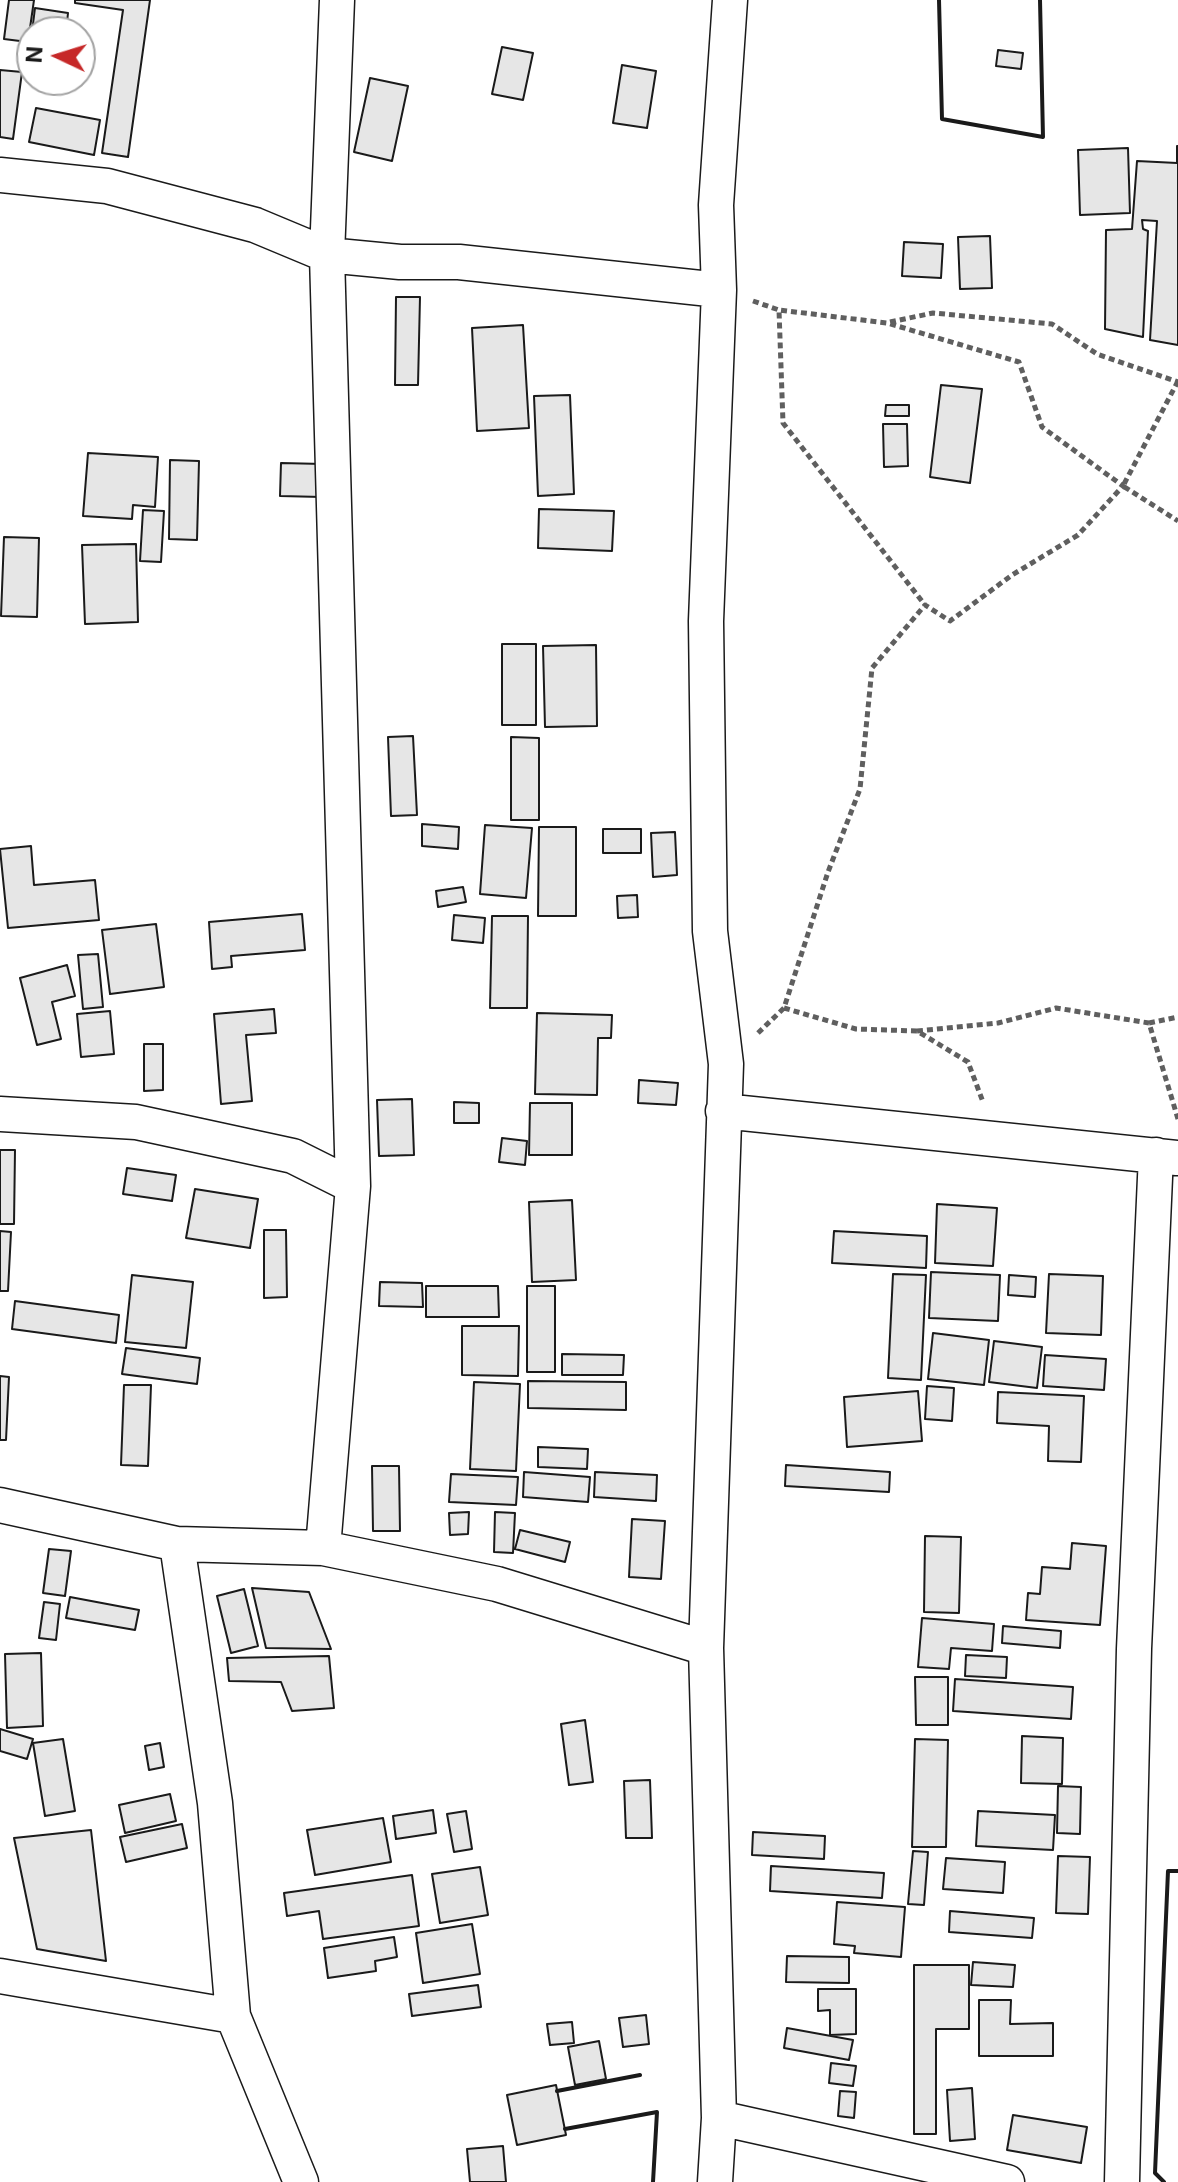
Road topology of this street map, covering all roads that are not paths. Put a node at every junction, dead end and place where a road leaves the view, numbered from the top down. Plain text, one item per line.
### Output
1 (337, 0) edge
2 (730, 0) edge
3 (0, 175) edge
4 (327, 255) junction
5 (719, 290) junction
6 (723, 1111) junction
7 (0, 1114) edge
8 (1167, 1157) edge
9 (353, 1186) junction
10 (0, 1505) edge
11 (177, 1544) junction
12 (323, 1548) junction
13 (706, 1648) junction
14 (0, 1976) edge
15 (233, 2016) junction
16 (719, 2118) junction
17 (301, 2182) edge
18 (715, 2182) edge
19 (1007, 2182) edge
20 (1122, 2182) edge

1 - 4 street
2 - 5 street
3 - 4 street
4 - 5 street
4 - 9 street
5 - 6 street
6 - 8 street
6 - 13 street
7 - 9 street
8 - 20 street
9 - 12 street
10 - 11 street
11 - 12 street
11 - 15 street
12 - 13 street
13 - 16 street
14 - 15 street
15 - 17 street
16 - 18 street
16 - 19 street

